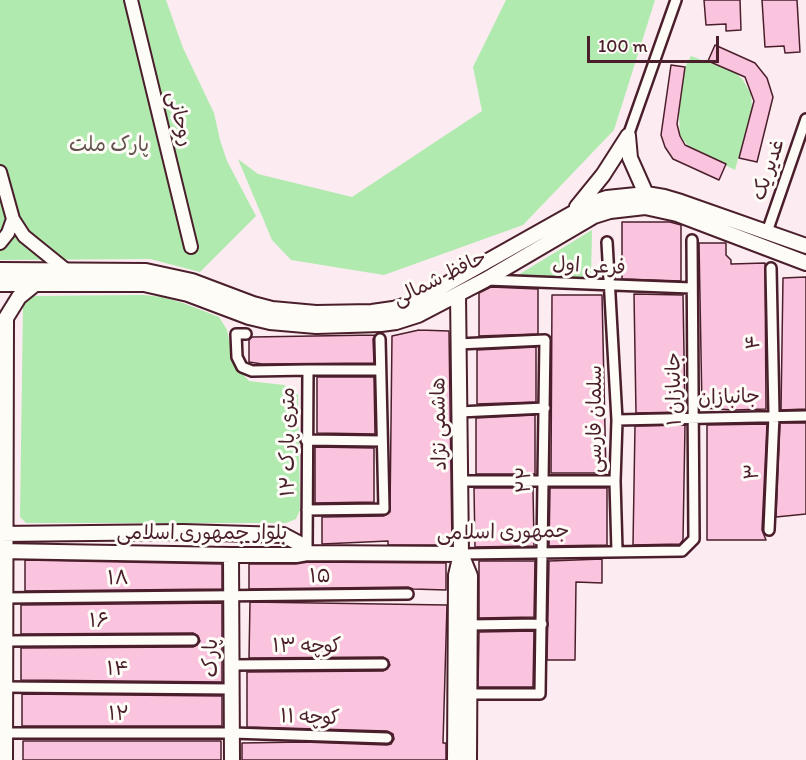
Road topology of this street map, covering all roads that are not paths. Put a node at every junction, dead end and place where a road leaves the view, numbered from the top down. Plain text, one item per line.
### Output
1 (131, 0) edge
2 (676, 0) edge
3 (806, 119) edge
4 (628, 136) junction
5 (0, 172) edge
6 (646, 194) junction
7 (573, 212) junction
8 (12, 219) junction
9 (767, 232) junction
10 (692, 240) dead end
11 (607, 242) dead end
12 (0, 243) edge
13 (806, 246) edge
14 (191, 247) dead end
15 (806, 263) edge
16 (771, 268) dead end
17 (0, 270) edge
18 (66, 270) junction
19 (485, 280) junction
20 (0, 284) edge
21 (35, 284) junction
22 (611, 286) junction
23 (692, 288) junction
24 (458, 294) junction
25 (3, 313) edge
26 (246, 334) dead end
27 (380, 339) dead end
28 (458, 345) junction
29 (308, 370) junction
30 (380, 370) junction
31 (545, 408) junction
32 (459, 412) junction
33 (774, 415) junction
34 (806, 416) edge
35 (693, 417) junction
36 (617, 420) junction
37 (306, 440) junction
38 (382, 441) junction
39 (615, 481) junction
40 (460, 482) junction
41 (543, 482) junction
42 (307, 510) junction
43 (769, 530) dead end
44 (3, 534) edge
45 (694, 539) joint
46 (2, 551) edge
47 (616, 551) junction
48 (542, 552) junction
49 (307, 553) junction
50 (461, 554) junction
51 (231, 555) junction
52 (2, 571) edge
53 (408, 594) dead end
54 (232, 596) junction
55 (4, 598) junction
56 (2, 620) edge
57 (542, 624) junction
58 (469, 625) junction
59 (193, 640) dead end
60 (4, 641) junction
61 (383, 664) dead end
62 (232, 665) junction
63 (2, 668) edge
64 (4, 687) junction
65 (232, 689) junction
66 (469, 694) junction
67 (2, 709) edge
68 (6, 733) junction
69 (232, 733) junction
70 (387, 738) dead end
71 (5, 760) edge
72 (232, 760) edge
73 (455, 760) edge
74 (469, 760) edge

1 - 14 street, روحانی
2 - 4 street
3 - 9 street, غدیر یک
4 - 6 main road
4 - 7 main road
5 - 8 street
6 - 7 main road, حافظ شمالی
6 - 9 main road, حافظ شمالی
7 - 18 main road, حافظ شمالی
8 - 12 street
8 - 18 street
9 - 13 main road, حافظ شمالی
10 - 23 street, جانبازان ۱
11 - 22 street, سلمان فارسی
15 - 19 main road, حافظ شمالی
16 - 33 street, ۴
17 - 18 main road, حافظ شمالی
19 - 22 street, فرعی اول
19 - 24 main road, حافظ شمالی
20 - 21 main road, حافظ شمالی
21 - 24 main road, حافظ شمالی
21 - 25 main road
22 - 23 street, فرعی اول
22 - 36 street, سلمان فارسی
23 - 35 street, جانبازان ۱
24 - 28 main road, هاشمی نژاد
25 - 44 main road
26 - 29 street, ۱۲ متری پارک
27 - 30 street
28 - 31 street, ۲۲
28 - 32 main road, هاشمی نژاد
29 - 30 street
29 - 37 street, ۱۲ متری پارک
30 - 38 street
31 - 32 street
31 - 41 street, ۲۲
32 - 40 main road, هاشمی نژاد
33 - 34 street, جانبازان
33 - 35 street, جانبازان
33 - 43 street, ۳
35 - 36 street, جانبازان
35 - 45 street, جانبازان ۱
36 - 39 street, سلمان فارسی
37 - 38 street
37 - 42 street, ۱۲ متری پارک
38 - 42 street
39 - 41 street
39 - 47 street, سلمان فارسی
40 - 41 street
40 - 50 main road, هاشمی نژاد
41 - 48 street, ۲۲
42 - 49 street, ۱۲ متری پارک
44 - 46 main road
44 - 49 main road, بلوار جمهوری اسلامی
45 - 47 street, جمهوری اسلامی
46 - 51 main road, بلوار جمهوری اسلامی
46 - 52 main road
47 - 48 street, جمهوری اسلامی
48 - 50 street, جمهوری اسلامی
48 - 57 street, ۲۲
49 - 50 main road, جمهوری اسلامی
49 - 51 main road, بلوار جمهوری اسلامی
50 - 58 main road, هاشمی نژاد
50 - 73 main road, هاشمی نژاد
51 - 54 main road, پارک
52 - 55 main road
53 - 54 street, ۱۵
54 - 55 street, ۱۸
54 - 62 main road, پارک
55 - 56 main road
56 - 60 main road
57 - 58 street
57 - 66 street, ۲۲
58 - 66 main road, هاشمی نژاد
59 - 60 street, ۱۶
60 - 63 main road
61 - 62 street, کوچه ۱۳
62 - 65 main road, پارک
63 - 64 main road
64 - 65 street, ۱۴
64 - 67 main road
65 - 69 main road, پارک
66 - 74 main road, هاشمی نژاد
67 - 68 main road
68 - 69 street, ۱۲
68 - 71 main road
69 - 70 street, کوچه ۱۱
69 - 72 main road, پارک

